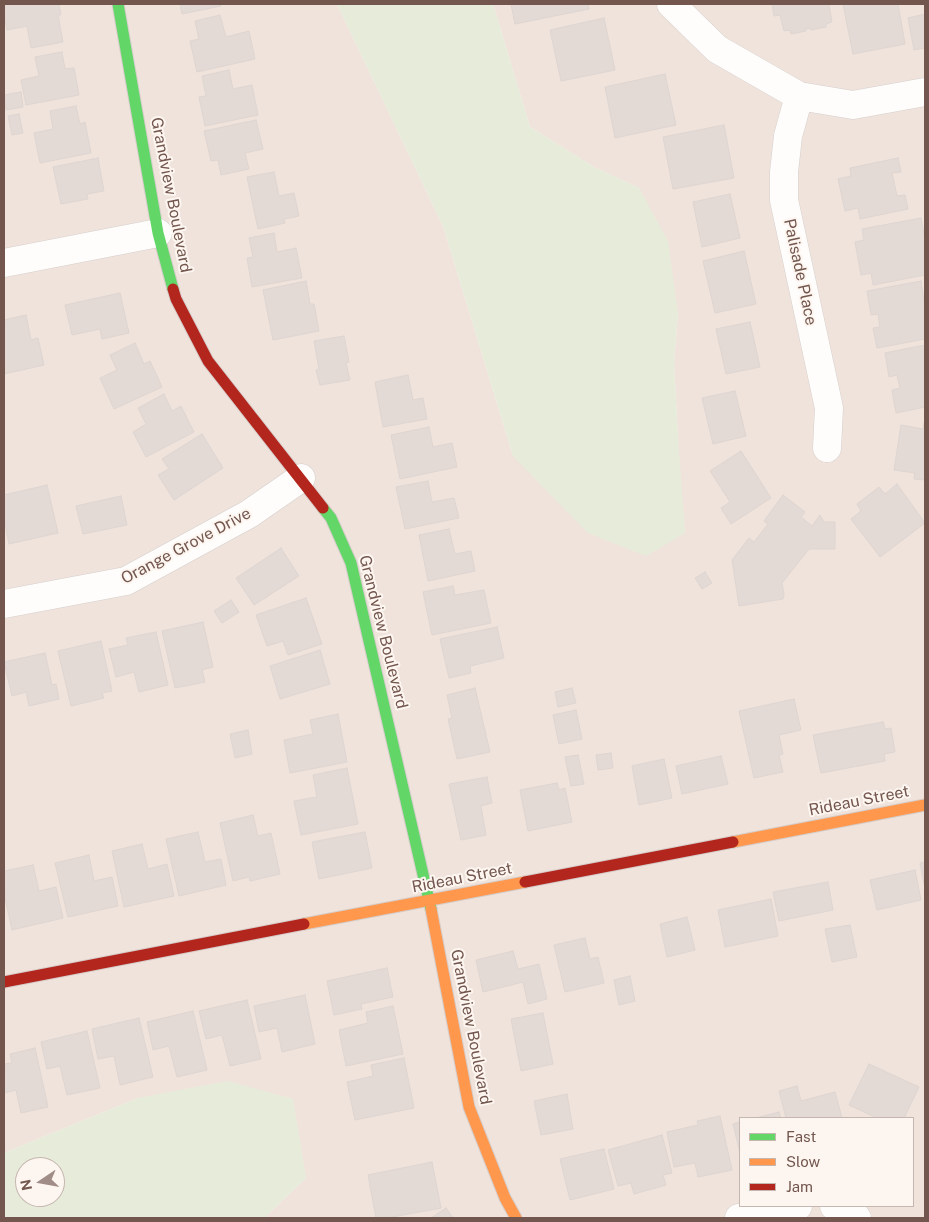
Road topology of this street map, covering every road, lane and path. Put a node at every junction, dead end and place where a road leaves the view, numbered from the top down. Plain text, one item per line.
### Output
1 (118, 4) edge
2 (671, 4) edge
3 (925, 92) edge
4 (799, 96) junction
5 (158, 232) junction
6 (4, 263) edge
7 (827, 448) dead end
8 (301, 478) junction
9 (4, 604) edge
10 (925, 804) edge
11 (430, 901) junction
12 (4, 982) edge
13 (793, 1207) edge
14 (839, 1207) edge
15 (516, 1218) edge
16 (739, 1218) edge
17 (857, 1218) edge

1 - 5 street, Grandview Boulevard
2 - 4 street
3 - 4 street
4 - 7 street, Palisade Place
5 - 6 street
5 - 8 street, Grandview Boulevard
8 - 9 street, Orange Grove Drive
8 - 11 street, Grandview Boulevard
10 - 11 street, Rideau Street
11 - 12 street, Rideau Street
11 - 15 street, Grandview Boulevard
13 - 16 street
14 - 17 street

